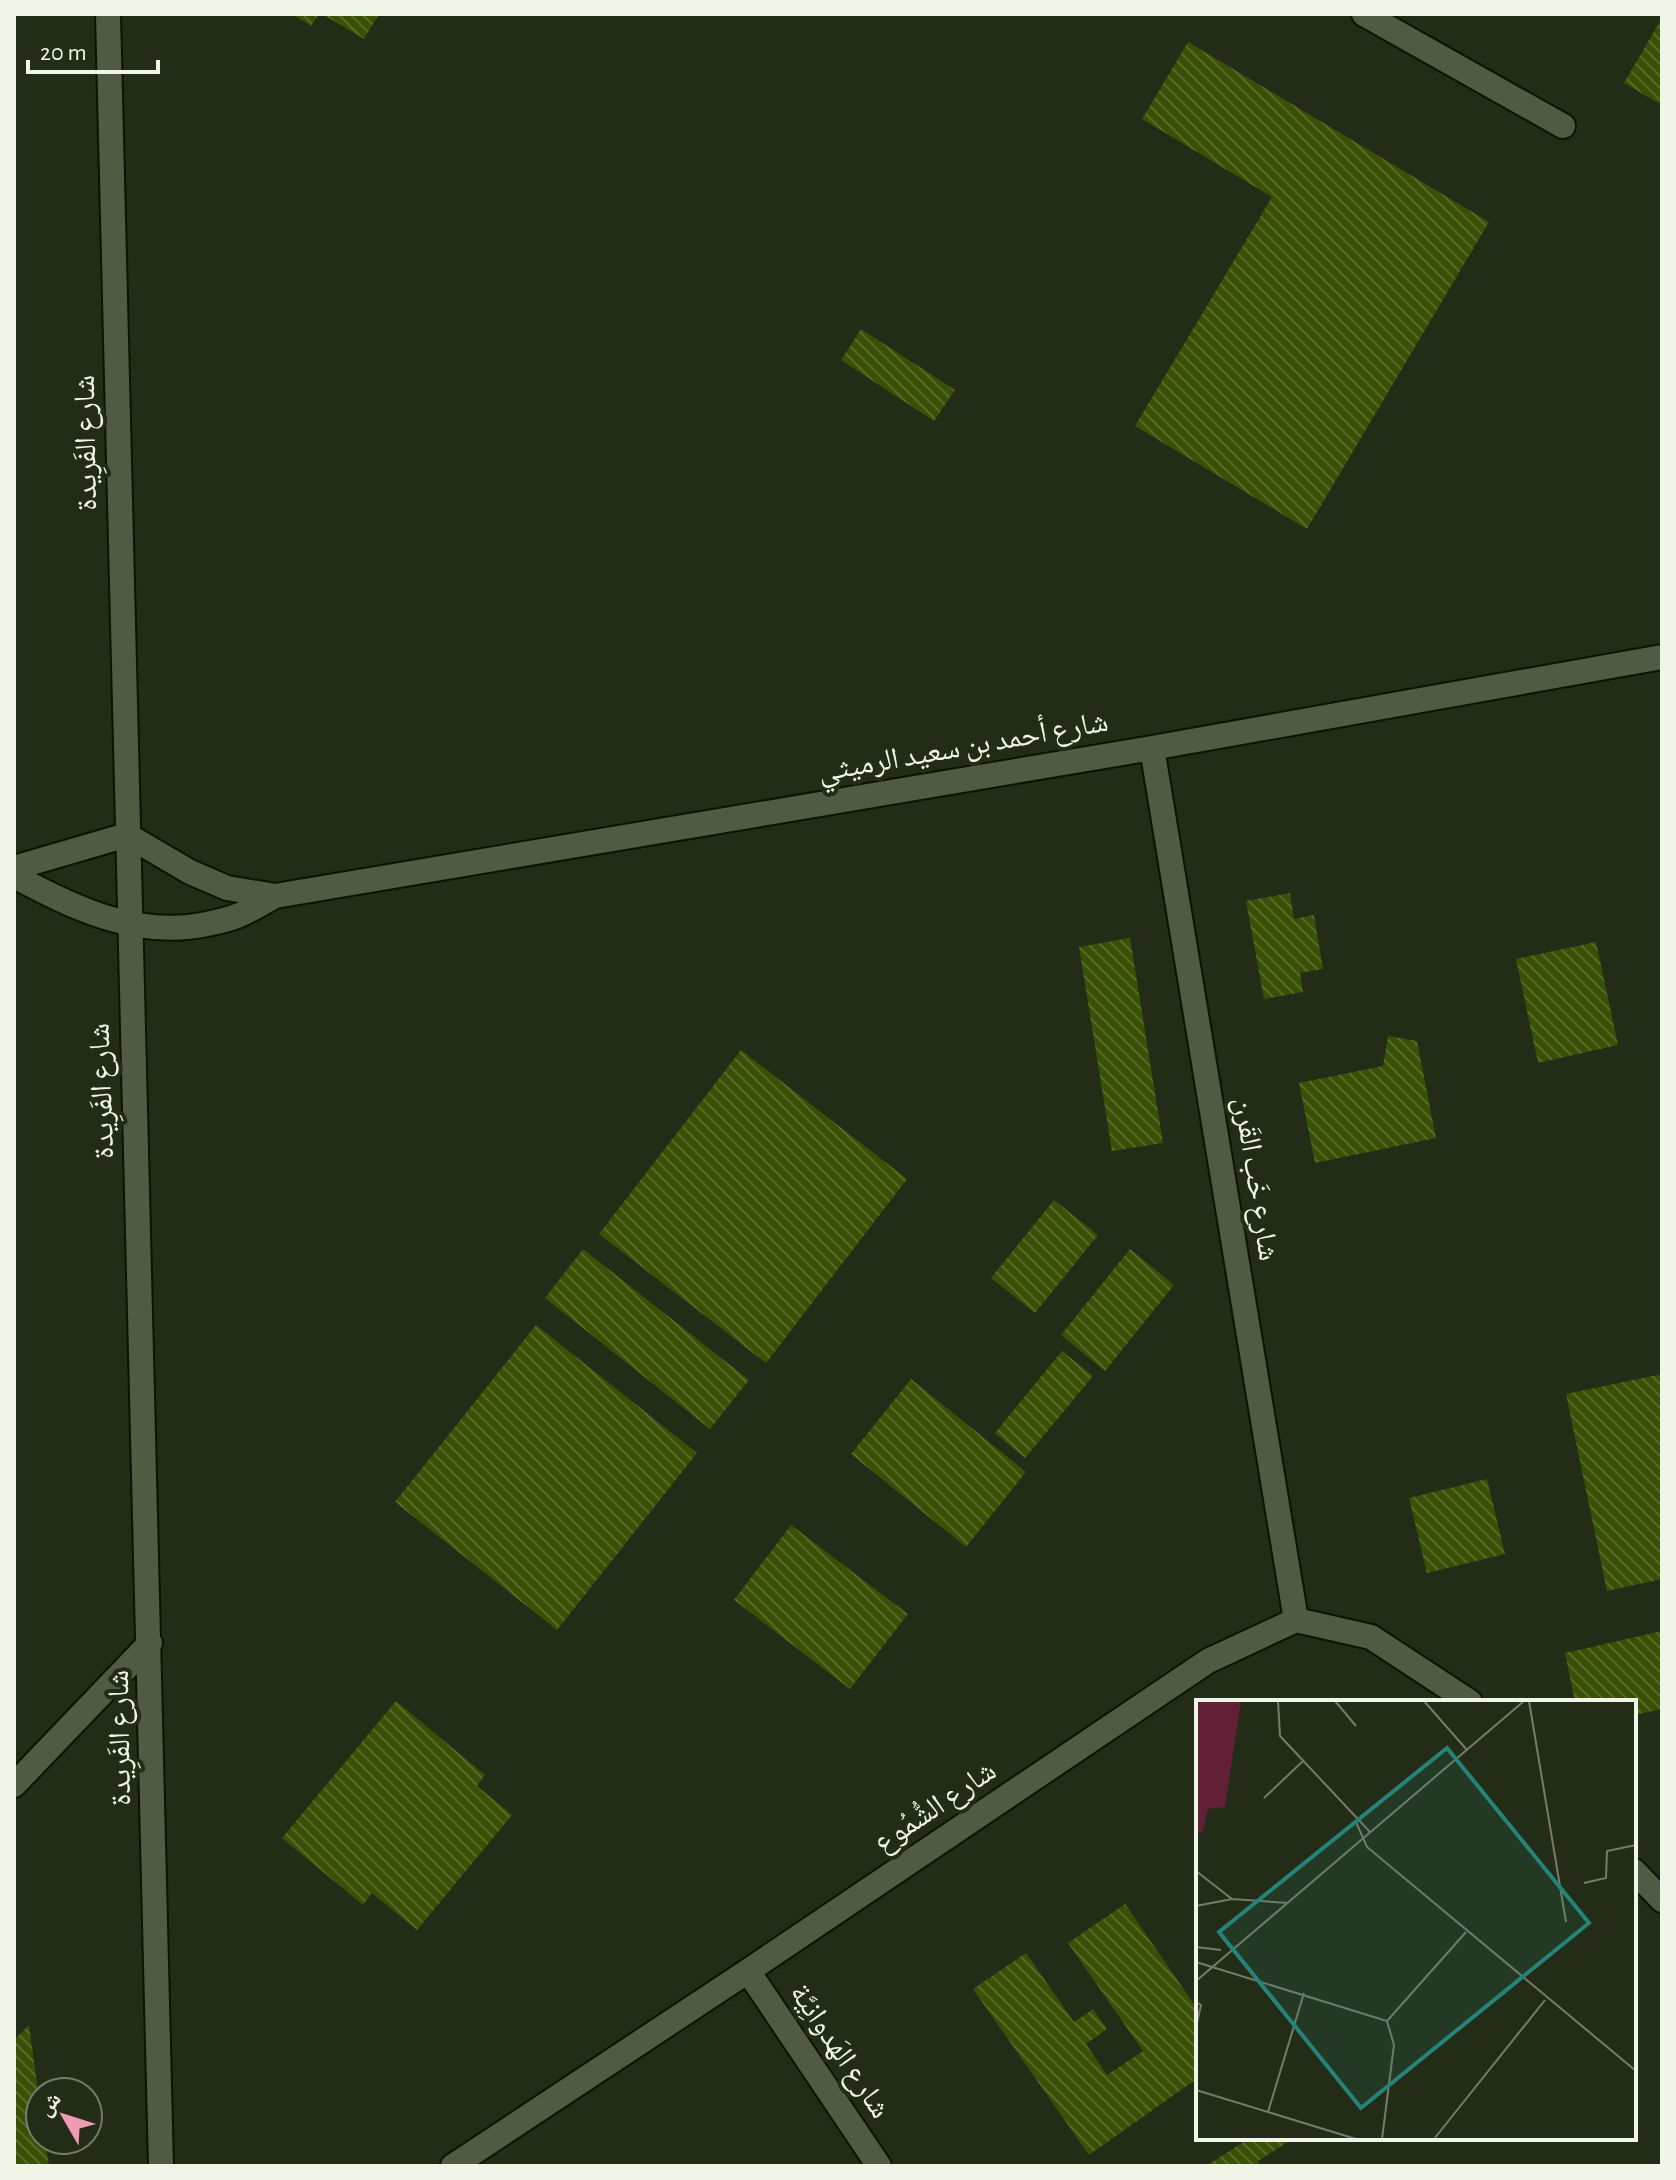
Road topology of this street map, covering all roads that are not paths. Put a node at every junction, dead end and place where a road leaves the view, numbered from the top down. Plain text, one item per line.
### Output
1 (108, 14) edge
2 (1364, 14) edge
3 (1563, 126) dead end
4 (1662, 657) edge
5 (1152, 748) junction
6 (127, 835) junction
7 (14, 868) edge
8 (14, 876) edge
9 (275, 896) junction
10 (129, 925) junction
11 (1296, 1620) junction
12 (150, 1643) junction
13 (1467, 1700) edge
14 (14, 1785) edge
15 (1636, 1873) edge
16 (1662, 1900) edge
17 (748, 1971) junction
18 (161, 2166) edge
19 (453, 2166) edge
20 (879, 2166) edge

1 - 6 street, شارع الفَرِيدة
2 - 3 street
4 - 5 street, شارع أحمد بن سعيد الرميثي
5 - 9 street, شارع أحمد بن سعيد الرميثي
5 - 11 street, شارع خَب القَرن
6 - 7 street
6 - 9 street, شارع أحمد بن سعيد الرميثي
6 - 10 street, شارع الفَرِيدة
8 - 10 street, شارع أحمد بن سعيد الرميثي
9 - 10 street, شارع أحمد بن سعيد الرميثي
10 - 12 street, شارع الفَرِيدة
11 - 13 street
11 - 17 street, شارع الشُّمُوع
12 - 14 street
12 - 18 street, شارع الفَرِيدة
15 - 16 street
17 - 19 street, شارع الشُّمُوع
17 - 20 street, شارع الهَدوانِيَّة

